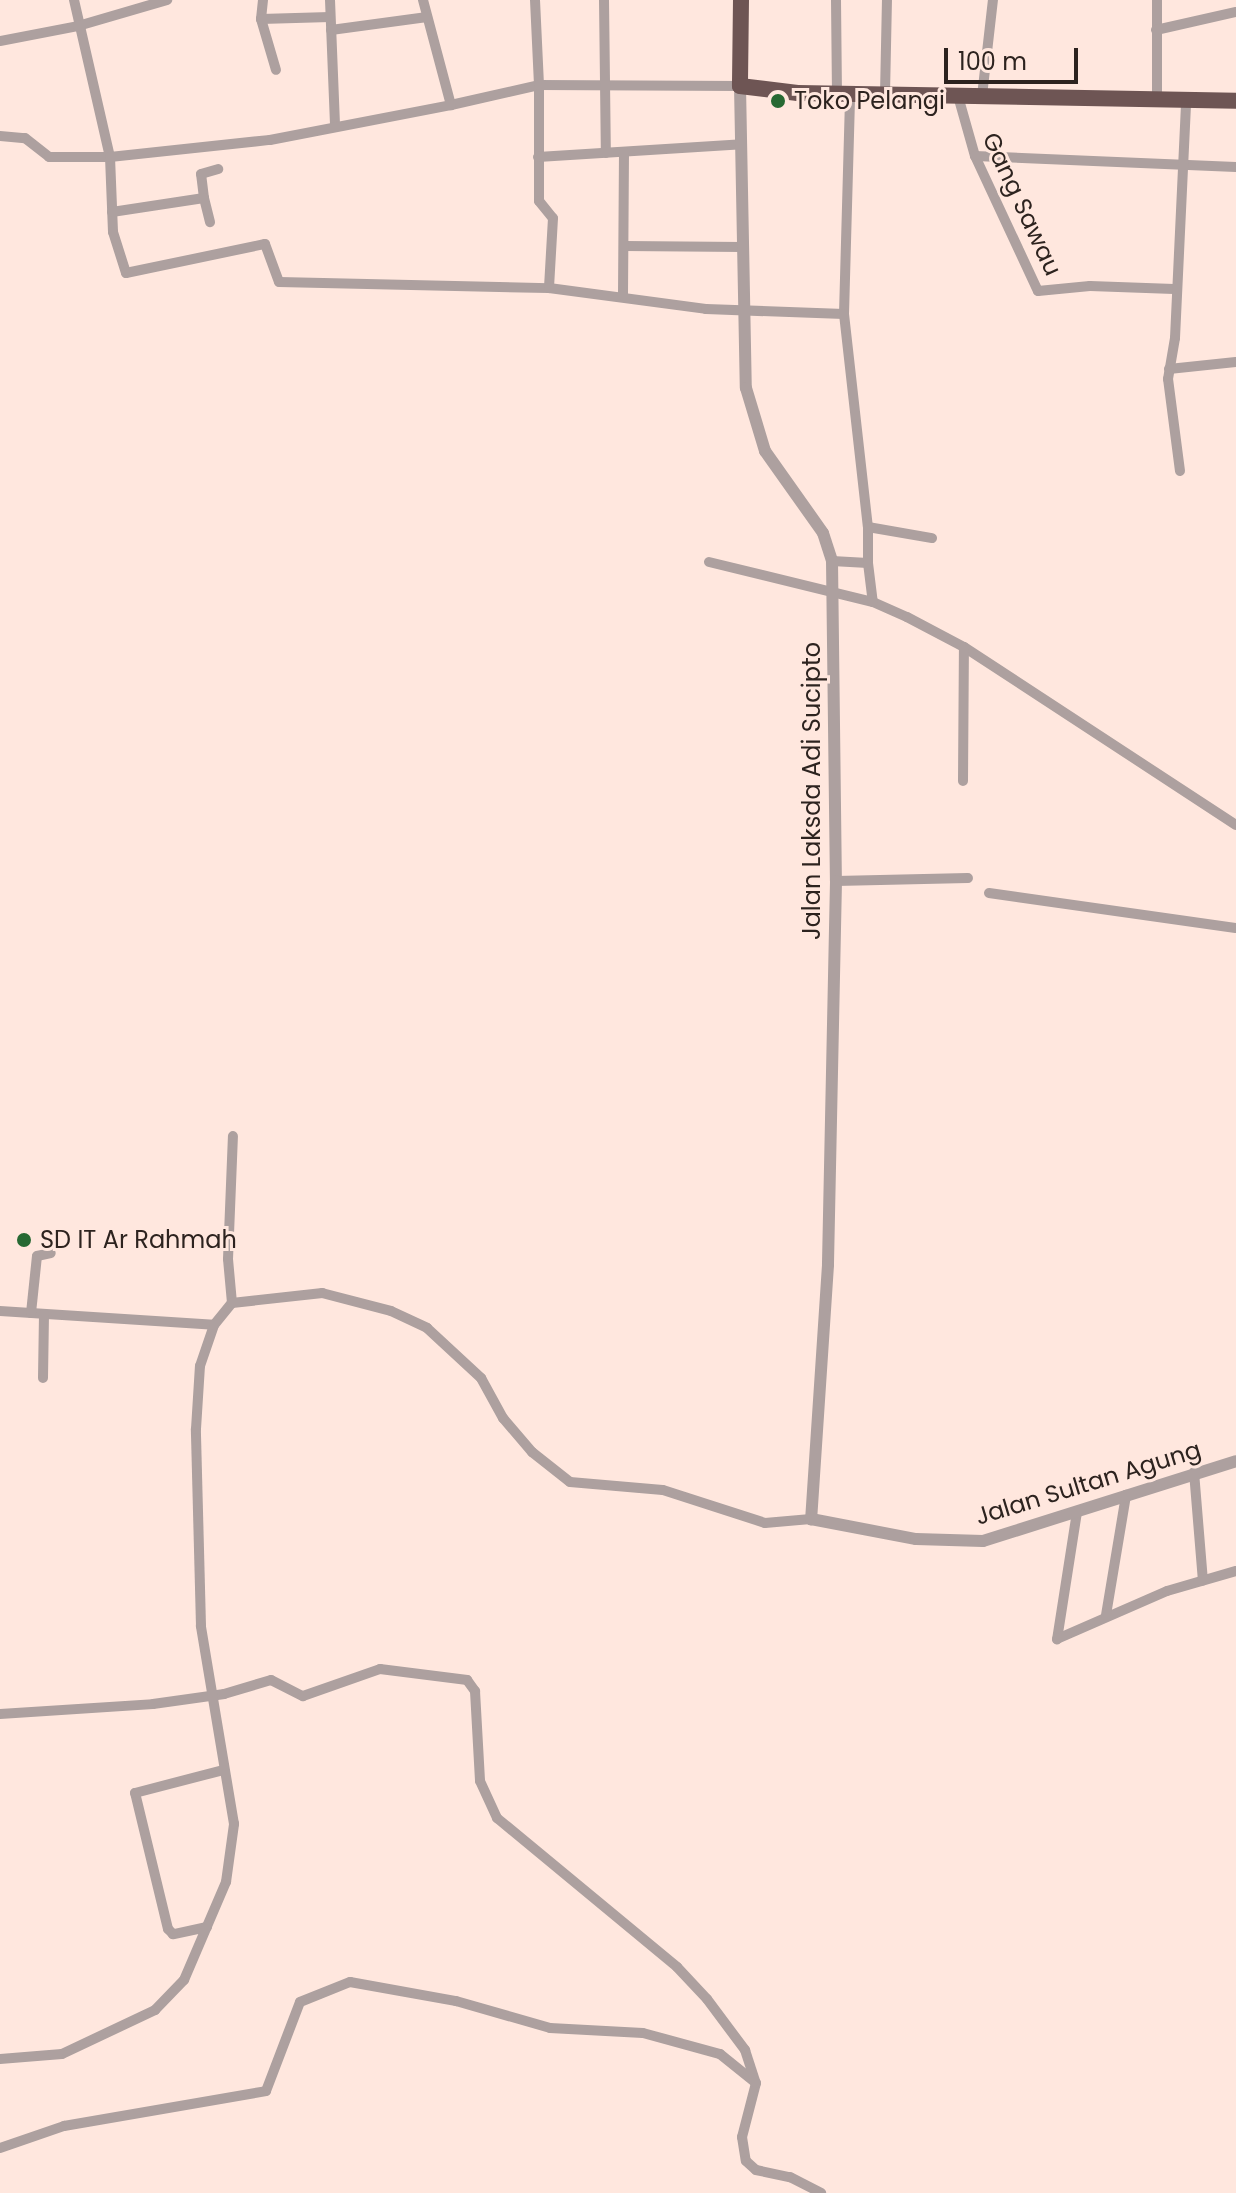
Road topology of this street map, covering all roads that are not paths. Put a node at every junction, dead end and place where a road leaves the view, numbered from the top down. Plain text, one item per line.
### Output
1 (74, 0) edge
2 (128, 0) edge
3 (167, 0) edge
4 (263, 0) edge
5 (330, 0) edge
6 (423, 0) edge
7 (535, 0) edge
8 (604, 0) edge
9 (741, 0) edge
10 (836, 0) edge
11 (887, 0) edge
12 (993, 0) edge
13 (1157, 0) edge
14 (129, 12) junction
15 (1236, 12) edge
16 (330, 17) junction
17 (427, 17) junction
18 (261, 19) junction
19 (78, 26) junction
20 (331, 30) junction
21 (1156, 30) junction
22 (0, 41) edge
23 (276, 70) dead end
24 (604, 83) junction
25 (539, 85) junction
26 (740, 86) junction
27 (844, 94) junction
28 (885, 94) junction
29 (958, 96) junction
30 (982, 96) junction
31 (1157, 101) junction
32 (1186, 101) junction
33 (1236, 101) edge
34 (451, 105) junction
35 (335, 127) junction
36 (0, 136) edge
37 (742, 144) junction
38 (624, 152) junction
39 (606, 153) junction
40 (975, 156) junction
41 (110, 157) junction
42 (538, 157) junction
43 (1181, 167) junction
44 (1236, 167) edge
45 (218, 169) dead end
46 (204, 198) junction
47 (112, 212) junction
48 (210, 222) dead end
49 (625, 246) junction
50 (742, 247) junction
51 (549, 288) junction
52 (1174, 289) junction
53 (623, 295) junction
54 (743, 312) junction
55 (844, 314) junction
56 (1236, 362) edge
57 (1169, 369) junction
58 (1180, 471) dead end
59 (868, 527) junction
60 (932, 538) dead end
61 (832, 561) junction
62 (709, 562) dead end
63 (868, 563) junction
64 (832, 592) junction
65 (873, 602) junction
66 (964, 647) junction
67 (963, 781) dead end
68 (1236, 825) edge
69 (968, 878) dead end
70 (836, 881) junction
71 (989, 893) dead end
72 (1236, 928) edge
73 (233, 1136) dead end
74 (51, 1253) dead end
75 (232, 1303) junction
76 (0, 1311) edge
77 (31, 1313) junction
78 (44, 1314) junction
79 (214, 1325) junction
80 (43, 1378) dead end
81 (1236, 1461) edge
82 (1194, 1472) junction
83 (1126, 1495) junction
84 (1077, 1512) junction
85 (811, 1519) junction
86 (1236, 1571) edge
87 (1203, 1581) junction
88 (1106, 1615) junction
89 (211, 1697) junction
90 (0, 1714) edge
91 (223, 1770) junction
92 (207, 1927) junction
93 (0, 2059) edge
94 (756, 2083) junction
95 (0, 2148) edge
96 (821, 2193) edge

1 - 19 street
2 - 14 street
3 - 14 street
4 - 18 street
5 - 16 street
6 - 17 street
7 - 25 street
8 - 24 street
9 - 26 highway
10 - 27 street
11 - 28 street
12 - 30 street
13 - 21 street
14 - 19 street
15 - 21 street
16 - 18 street
16 - 20 street
17 - 20 street
17 - 34 street
18 - 23 street
19 - 22 street
19 - 41 street
20 - 35 street
21 - 31 street
24 - 25 street
24 - 26 street
24 - 39 street
25 - 34 street
25 - 42 street
26 - 27 highway
26 - 37 street, Jalan Laksda Adi Sucipto
27 - 28 highway
27 - 55 street
28 - 29 highway
29 - 30 highway
29 - 40 street, Gang Sawau
30 - 31 highway
31 - 32 highway
32 - 33 highway
32 - 43 street
34 - 35 street
35 - 41 street
36 - 41 street
37 - 38 street
37 - 50 street, Jalan Laksda Adi Sucipto
38 - 39 street
38 - 49 street
39 - 42 street
40 - 43 street
40 - 52 street, Gang Sawau
41 - 47 street
42 - 51 street
43 - 44 street
43 - 52 street
45 - 46 street
46 - 47 street
46 - 48 street
47 - 51 street
49 - 50 street
49 - 53 street
50 - 54 street, Jalan Laksda Adi Sucipto
51 - 53 street
52 - 57 street
53 - 54 street
54 - 55 street
54 - 61 street, Jalan Laksda Adi Sucipto
55 - 59 street
56 - 57 street
57 - 58 street
59 - 60 street
59 - 63 street
61 - 63 street
61 - 64 street, Jalan Laksda Adi Sucipto
62 - 64 street
63 - 65 street
64 - 65 street
64 - 70 street, Jalan Laksda Adi Sucipto
65 - 66 street
66 - 67 street
66 - 68 street
69 - 70 street
70 - 85 street, Jalan Laksda Adi Sucipto
71 - 72 street
73 - 75 street
74 - 77 street
75 - 79 street
75 - 85 street
76 - 77 street
77 - 78 street
78 - 79 street
78 - 80 street
79 - 89 street
81 - 82 street, Jalan Sultan Agung
82 - 83 street, Jalan Sultan Agung
82 - 87 street
83 - 84 street, Jalan Sultan Agung
83 - 88 street
84 - 85 street, Jalan Sultan Agung
84 - 88 street
86 - 87 street
87 - 88 street
89 - 90 street
89 - 91 street
89 - 94 street
91 - 92 street
91 - 92 street
92 - 93 street
94 - 95 street
94 - 96 street

